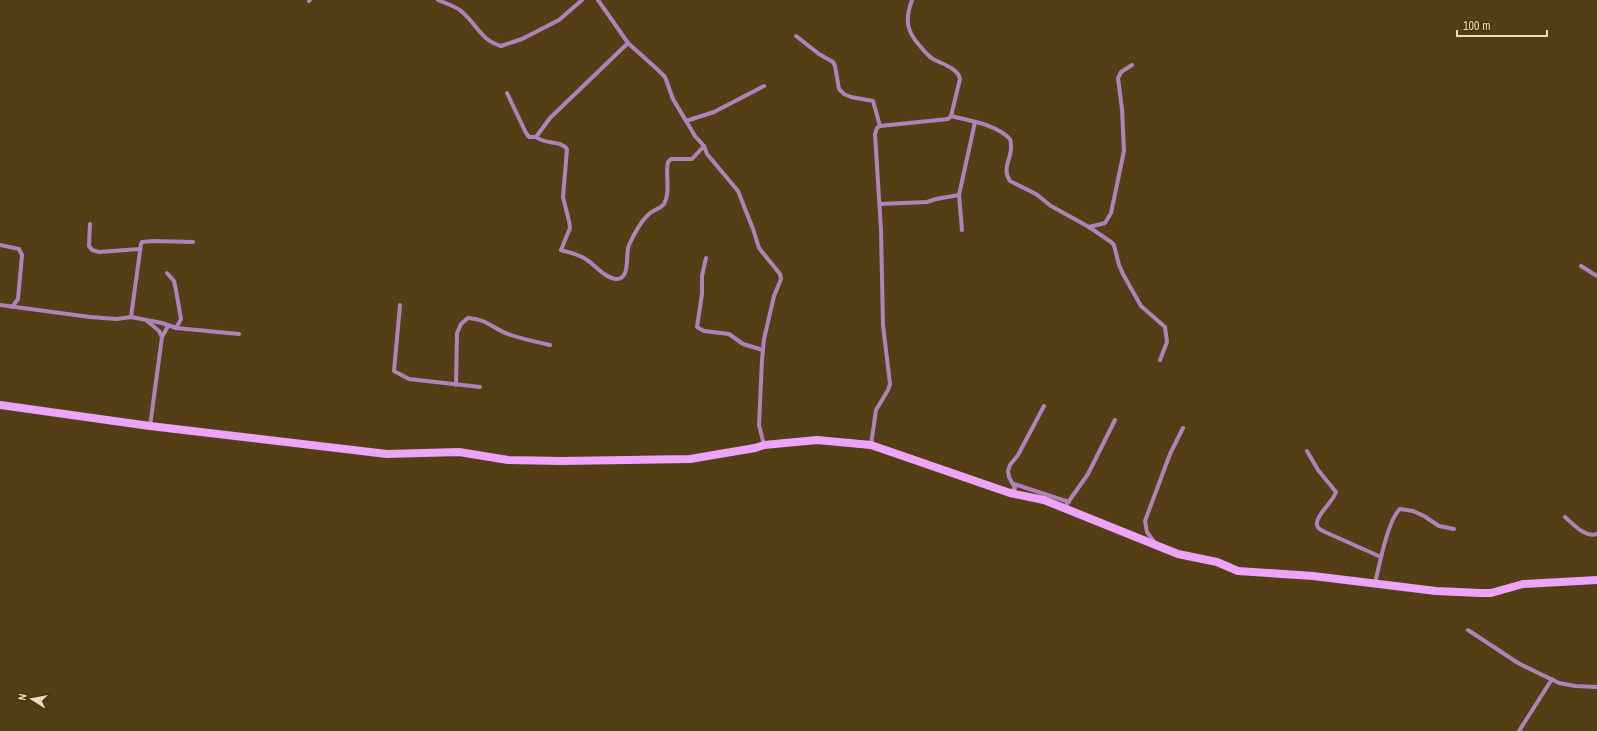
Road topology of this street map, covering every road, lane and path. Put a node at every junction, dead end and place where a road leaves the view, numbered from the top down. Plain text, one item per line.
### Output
1 (438, 0) edge
2 (582, 0) edge
3 (598, 0) edge
4 (912, 0) edge
5 (796, 36) dead end
6 (628, 43) junction
7 (1132, 65) dead end
8 (764, 86) dead end
9 (507, 93) dead end
10 (951, 116) junction
11 (686, 121) junction
12 (975, 122) junction
13 (880, 126) junction
14 (536, 137) junction
15 (704, 146) junction
16 (959, 195) junction
17 (880, 204) junction
18 (90, 224) dead end
19 (1089, 227) junction
20 (962, 230) dead end
21 (193, 242) dead end
22 (0, 245) edge
23 (140, 249) junction
24 (706, 258) dead end
25 (1581, 266) dead end
26 (167, 273) dead end
27 (1597, 276) edge
28 (18, 299) junction
29 (0, 306) edge
30 (400, 306) dead end
31 (12, 307) junction
32 (26, 308) junction
33 (131, 318) junction
34 (147, 320) junction
35 (168, 326) junction
36 (176, 328) junction
37 (239, 334) dead end
38 (162, 337) junction
39 (550, 345) dead end
40 (763, 350) junction
41 (1160, 360) dead end
42 (456, 385) junction
43 (480, 388) dead end
44 (0, 404) edge
45 (1044, 406) dead end
46 (1115, 420) dead end
47 (150, 426) junction
48 (1183, 428) dead end
49 (764, 445) junction
50 (871, 445) junction
51 (1306, 452) dead end
52 (1014, 484) junction
53 (1010, 492) junction
54 (1067, 505) junction
55 (1565, 516) dead end
56 (1454, 529) dead end
57 (1597, 534) edge
58 (1156, 545) junction
59 (1381, 557) junction
60 (1597, 580) edge
61 (1375, 583) junction
62 (1468, 630) dead end
63 (1552, 679) junction
64 (1597, 687) edge
65 (1519, 731) edge

1 - 2 street
3 - 6 street
4 - 10 street
5 - 13 street
6 - 11 street
6 - 14 street
7 - 19 street
8 - 11 street
9 - 14 street
10 - 12 street
10 - 13 street
11 - 15 street
12 - 16 street
12 - 19 street
13 - 17 street
14 - 15 street
15 - 40 street
16 - 17 street
16 - 20 street
17 - 50 street
18 - 23 street
19 - 41 street
21 - 23 street
22 - 28 street
23 - 33 street
24 - 40 street
25 - 27 street
26 - 36 street
28 - 31 street
28 - 32 street
29 - 31 street
30 - 42 street
31 - 32 street
32 - 33 street
33 - 34 street
34 - 35 street
34 - 38 street
35 - 36 street
35 - 38 street
36 - 37 street
38 - 47 street
39 - 42 street
40 - 49 street
42 - 43 street
44 - 47 street
45 - 52 street
46 - 54 street
47 - 49 street
48 - 58 street
49 - 50 street
50 - 53 street
51 - 59 street
52 - 53 street
52 - 54 street
53 - 54 street
54 - 58 street
55 - 57 street
56 - 59 street
58 - 61 street
59 - 61 street
60 - 61 street
62 - 63 street
63 - 64 street
63 - 65 street

